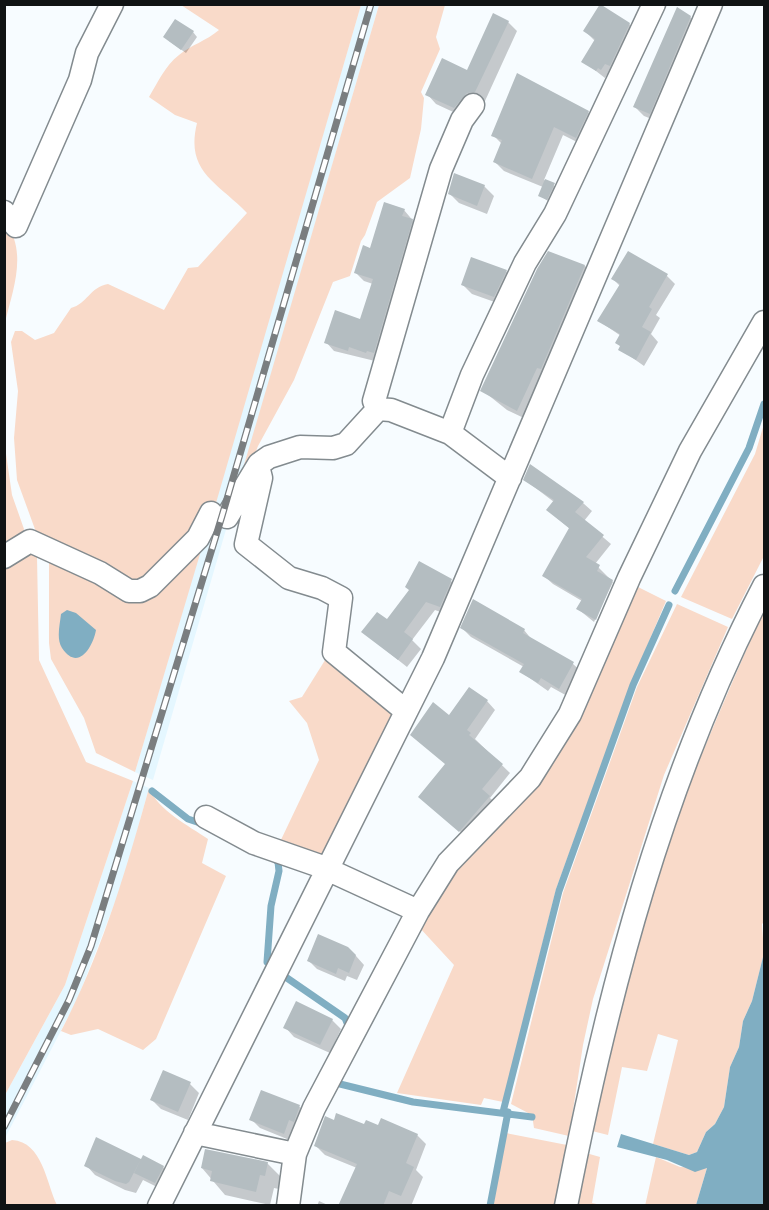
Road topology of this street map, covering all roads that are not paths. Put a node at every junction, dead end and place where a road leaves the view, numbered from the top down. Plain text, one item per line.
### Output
1 (112, 4) edge
2 (654, 4) edge
3 (711, 4) edge
4 (473, 105) dead end
5 (4, 212) edge
6 (765, 322) edge
7 (378, 409) junction
8 (450, 433) junction
9 (258, 465) junction
10 (510, 478) junction
11 (4, 557) edge
12 (765, 586) edge
13 (406, 711) junction
14 (206, 817) dead end
15 (327, 869) junction
16 (418, 911) junction
17 (195, 1134) junction
18 (295, 1154) junction
19 (159, 1206) edge
20 (288, 1206) edge
21 (566, 1206) edge

1 - 5 street
2 - 8 street
3 - 10 street
4 - 7 street
6 - 16 street
7 - 8 street
7 - 9 street
8 - 10 street
9 - 11 street
9 - 13 street
10 - 13 street
12 - 21 street
13 - 15 street
14 - 15 street
15 - 16 street
15 - 17 street
16 - 18 street
17 - 18 street
17 - 19 street
18 - 20 street

